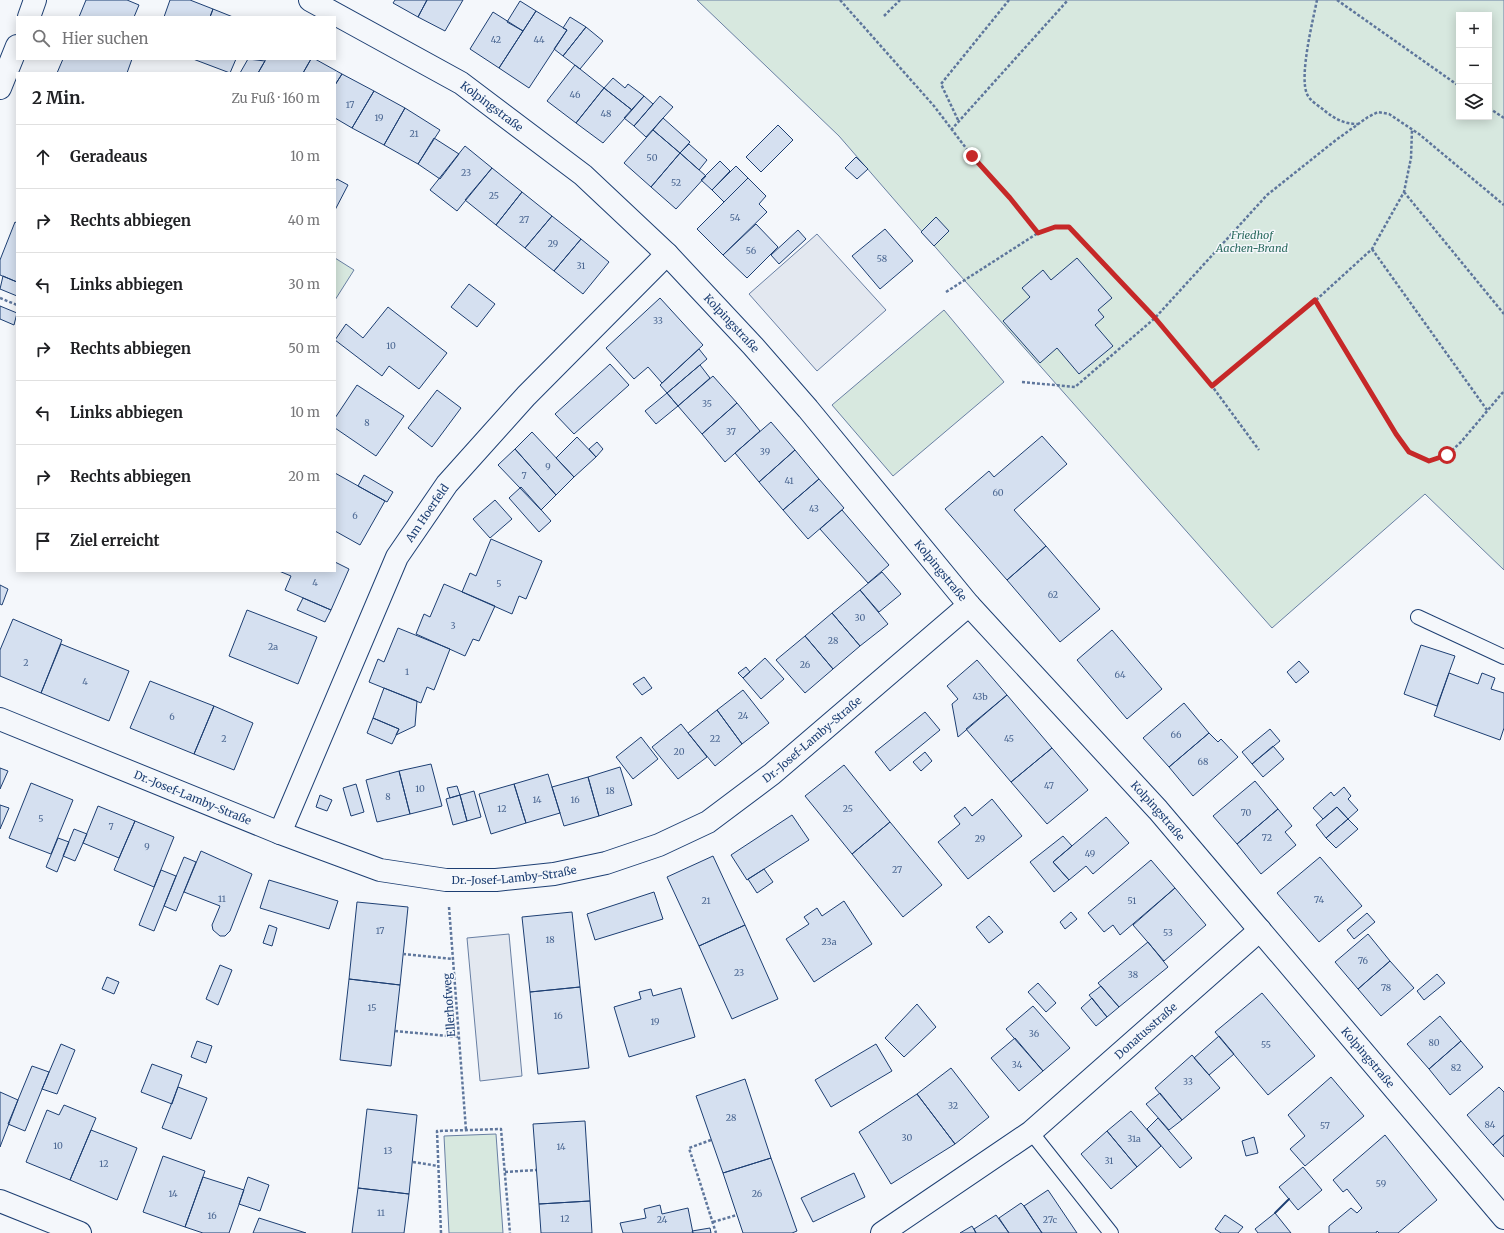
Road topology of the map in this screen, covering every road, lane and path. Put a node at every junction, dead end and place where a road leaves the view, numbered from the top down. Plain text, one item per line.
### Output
1 (35, 0) edge
2 (310, 0) edge
3 (900, 0) edge
4 (1009, 0) edge
5 (1062, 0) edge
6 (1068, 0) edge
7 (1317, 0) edge
8 (1337, 0) edge
9 (842, 1) edge
10 (1064, 4) junction
11 (28, 16) edge
12 (884, 16) dead end
13 (16, 48) edge
14 (1456, 84) edge
15 (0, 88) edge
16 (1492, 110) edge
17 (1504, 118) edge
18 (958, 120) junction
19 (1358, 124) junction
20 (951, 130) junction
21 (1412, 130) junction
22 (1404, 192) junction
23 (1504, 205) edge
24 (1038, 233) junction
25 (1372, 249) junction
26 (667, 254) junction
27 (946, 292) dead end
28 (0, 298) edge
29 (1315, 300) junction
30 (16, 305) edge
31 (1504, 314) edge
32 (1155, 318) junction
33 (1022, 382) dead end
34 (1212, 386) junction
35 (1504, 391) edge
36 (1487, 410) junction
37 (1259, 450) dead end
38 (969, 604) junction
39 (1418, 617) dead end
40 (1504, 658) edge
41 (0, 719) edge
42 (280, 833) junction
43 (446, 880) junction
44 (1260, 930) junction
45 (404, 954) dead end
46 (453, 959) junction
47 (395, 1031) dead end
48 (459, 1037) junction
49 (466, 1130) junction
50 (1031, 1132) junction
51 (711, 1140) dead end
52 (413, 1162) dead end
53 (438, 1166) junction
54 (536, 1170) dead end
55 (505, 1172) junction
56 (0, 1201) edge
57 (737, 1215) dead end
58 (1504, 1218) edge
59 (713, 1222) junction
60 (80, 1233) edge
61 (441, 1233) edge
62 (510, 1233) edge
63 (716, 1233) edge
64 (882, 1233) edge
65 (1111, 1233) edge

1 - 11 street
2 - 26 street, Kolpingstraße
3 - 12 path
4 - 18 path
5 - 10 path
6 - 10 path
7 - 19 path
8 - 14 path
9 - 20 path
10 - 18 path
13 - 15 street
16 - 17 path
18 - 20 path
19 - 21 path
19 - 32 path
20 - 24 path
21 - 22 path
21 - 23 path
22 - 25 path
22 - 31 path
24 - 27 path
24 - 32 path
25 - 29 path
25 - 36 path
26 - 38 street, Kolpingstraße
26 - 42 street, Am Hoerfeld
28 - 30 path
29 - 34 path
29 - 36 path
32 - 33 path
32 - 34 path
34 - 37 path
35 - 36 path
38 - 43 street, Dr.-Josef-Lamby-Straße
38 - 44 street, Kolpingstraße
39 - 40 lane
41 - 42 street, Dr.-Josef-Lamby-Straße
42 - 43 street, Dr.-Josef-Lamby-Straße
43 - 46 path, Ellerhofweg
44 - 50 street, Donatusstraße
44 - 58 street, Kolpingstraße
45 - 46 path
46 - 48 path, Ellerhofweg
47 - 48 path
48 - 49 path, Ellerhofweg
49 - 53 path
49 - 55 path
50 - 64 street, Donatusstraße
50 - 65 lane
51 - 59 path
52 - 53 path
53 - 61 path
54 - 55 path
55 - 62 path
56 - 60 street
57 - 59 path
59 - 63 path

